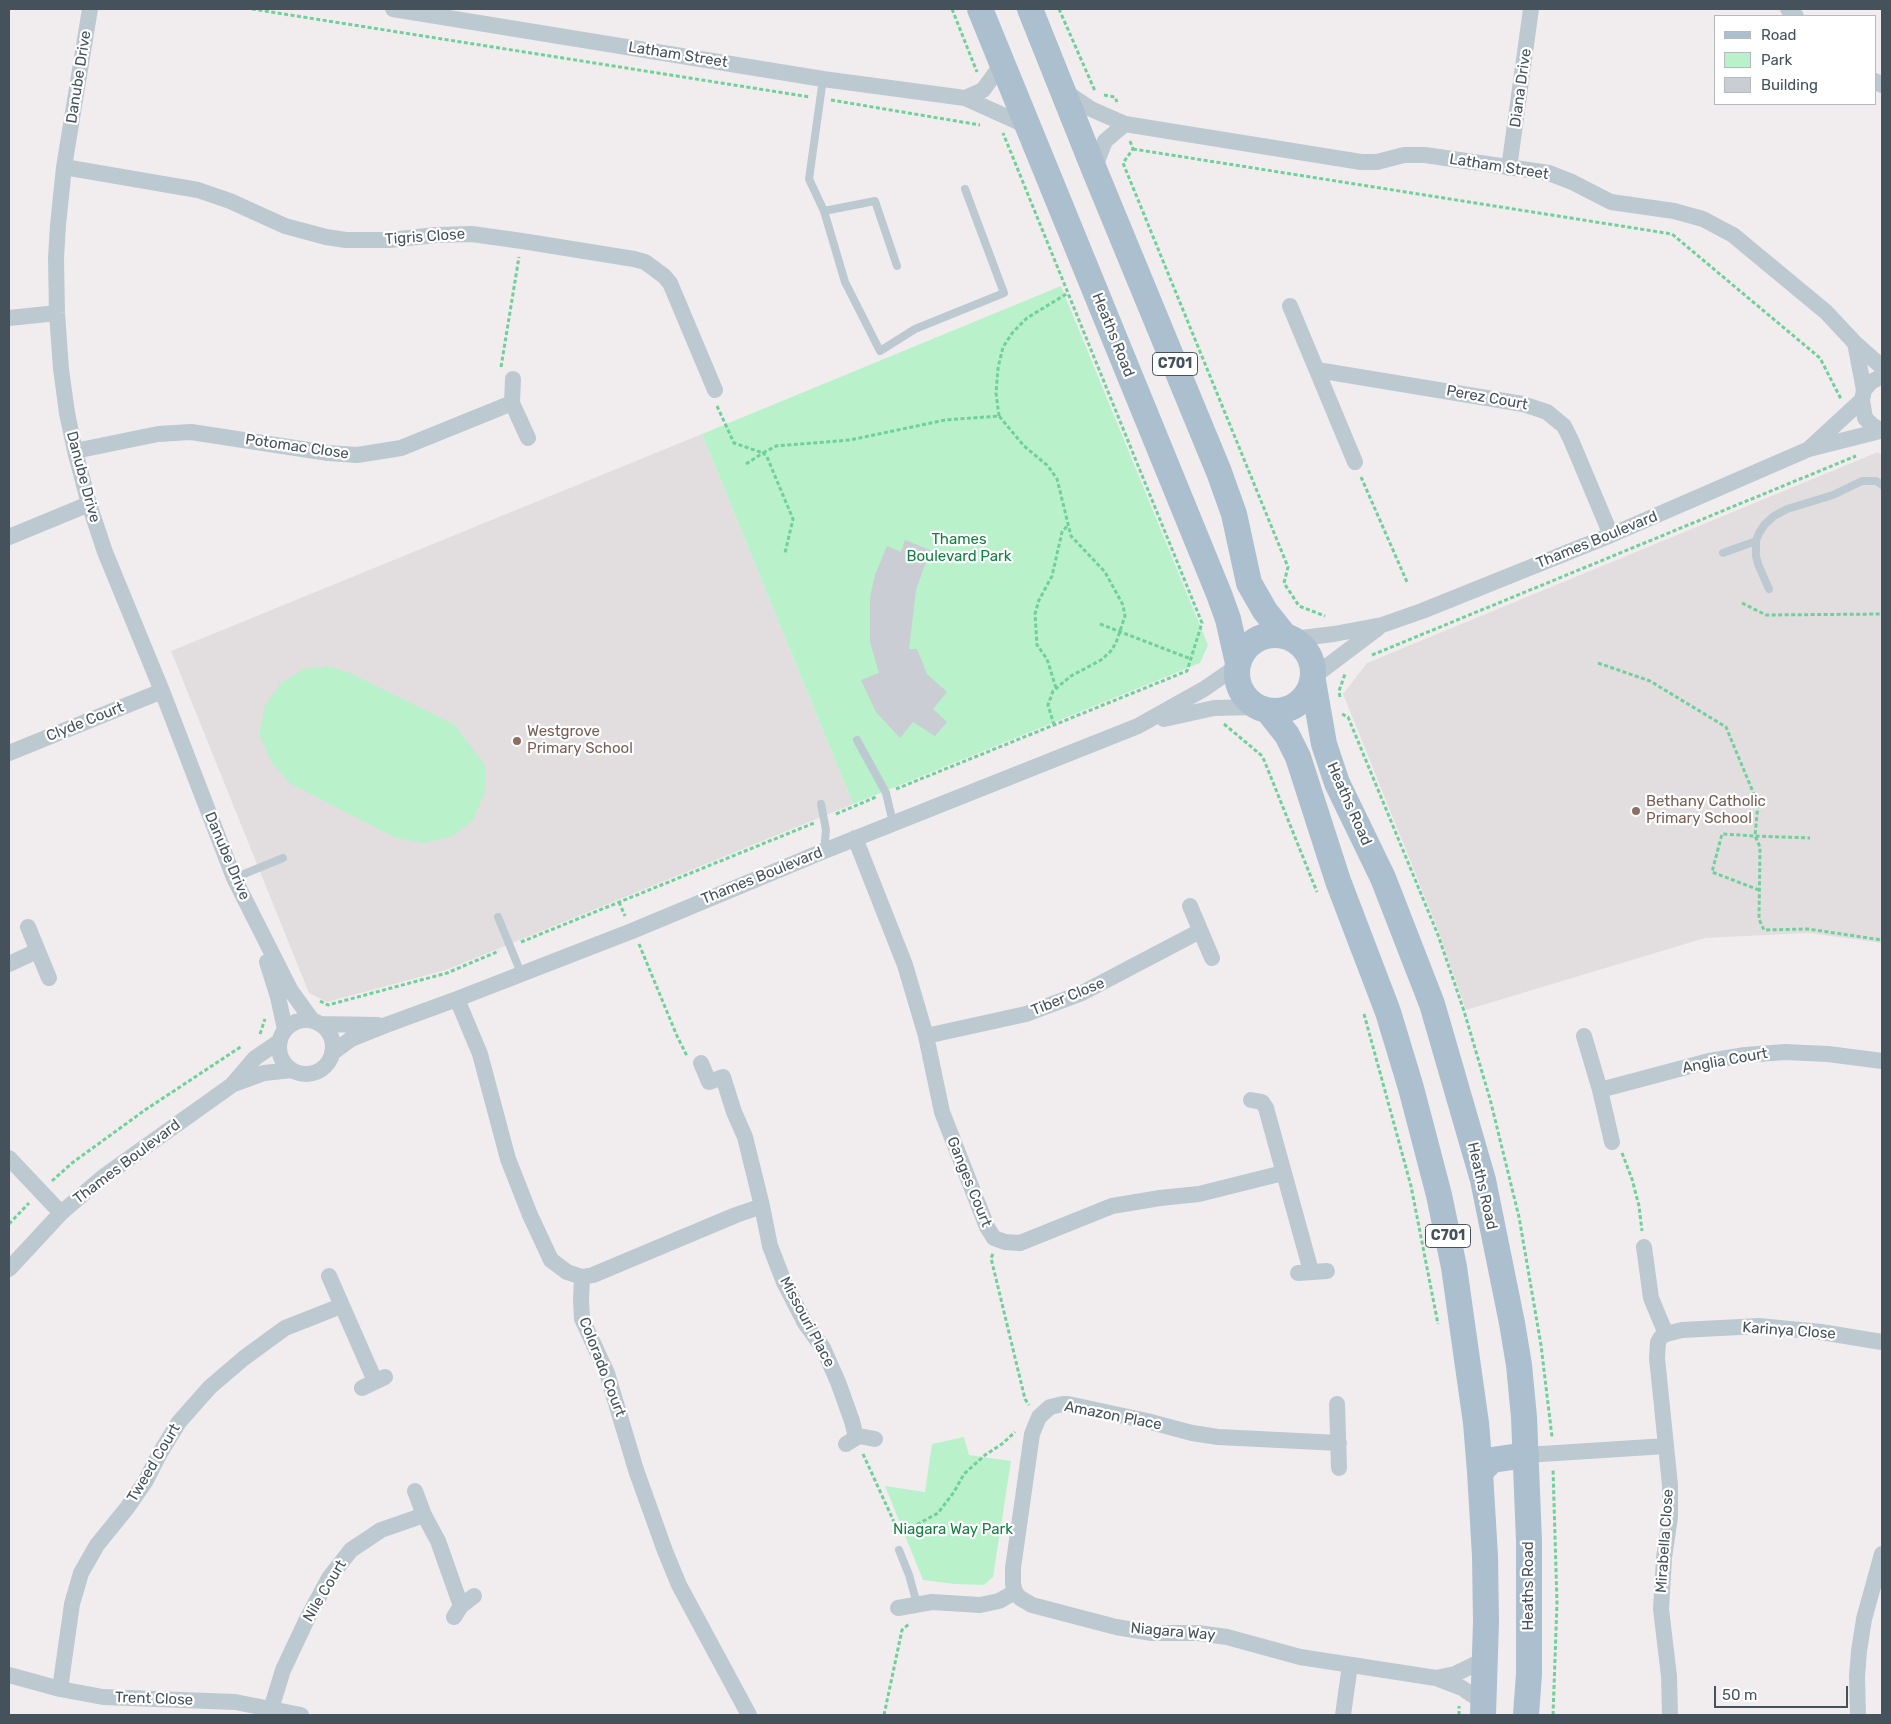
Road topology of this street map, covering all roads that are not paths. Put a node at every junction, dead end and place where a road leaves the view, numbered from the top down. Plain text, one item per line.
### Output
1 (90, 9) edge
2 (393, 9) edge
3 (980, 9) edge
4 (1030, 9) edge
5 (1531, 9) edge
6 (1002, 64) junction
7 (823, 79) junction
8 (1063, 90) junction
9 (964, 98) junction
10 (1124, 124) junction
11 (1027, 126) junction
12 (64, 167) junction
13 (1509, 168) junction
14 (1094, 169) junction
15 (965, 189) dead end
16 (824, 212) junction
17 (897, 266) dead end
18 (1290, 306) dead end
19 (57, 313) junction
20 (9, 318) edge
21 (1856, 343) junction
22 (1882, 367) edge
23 (1317, 370) junction
24 (1882, 376) edge
25 (513, 379) dead end
26 (716, 390) road end
27 (1863, 395) junction
28 (512, 403) junction
29 (1881, 431) edge
30 (528, 438) dead end
31 (1809, 449) junction
32 (75, 451) junction
33 (1355, 462) road end
34 (1882, 485) edge
35 (89, 504) junction
36 (1611, 535) junction
37 (9, 537) edge
38 (1756, 541) junction
39 (1723, 553) dead end
40 (1770, 588) dead end
41 (1382, 625) junction
42 (1289, 637) junction
43 (1237, 665) junction
44 (1313, 679) junction
45 (162, 691) junction
46 (1262, 709) junction
47 (1138, 726) junction
48 (857, 740) dead end
49 (9, 754) edge
50 (821, 804) dead end
51 (893, 823) junction
52 (855, 838) junction
53 (824, 851) junction
54 (283, 858) dead end
55 (234, 878) junction
56 (1190, 906) dead end
57 (498, 917) dead end
58 (254, 919) junction
59 (28, 928) dead end
60 (1200, 931) junction
61 (38, 951) junction
62 (1212, 958) dead end
63 (9, 964) edge
64 (521, 974) junction
65 (48, 978) dead end
66 (457, 999) junction
67 (316, 1022) junction
68 (386, 1025) junction
69 (282, 1035) junction
70 (926, 1036) junction
71 (1584, 1036) dead end
72 (332, 1053) junction
73 (695, 1061) road end
74 (1882, 1061) edge
75 (292, 1070) junction
76 (232, 1085) junction
77 (1600, 1090) junction
78 (1251, 1100) dead end
79 (1612, 1142) road end
80 (9, 1158) edge
81 (1283, 1173) junction
82 (762, 1206) junction
83 (61, 1214) junction
84 (1644, 1247) road end
85 (9, 1269) edge
86 (1312, 1272) dead end
87 (329, 1276) dead end
88 (582, 1277) junction
89 (342, 1306) junction
90 (1666, 1334) junction
91 (1882, 1342) edge
92 (374, 1382) dead end
93 (1337, 1404) dead end
94 (875, 1439) dead end
95 (1339, 1443) junction
96 (1666, 1446) junction
97 (1526, 1455) junction
98 (1339, 1468) dead end
99 (1480, 1472) junction
100 (415, 1491) dead end
101 (424, 1515) junction
102 (899, 1550) road end
103 (1882, 1554) edge
104 (1015, 1592) junction
105 (474, 1596) dead end
106 (916, 1604) junction
107 (898, 1608) dead end
108 (1486, 1659) junction
109 (1350, 1665) junction
110 (9, 1675) edge
111 (1436, 1678) junction
112 (60, 1689) junction
113 (271, 1709) junction
114 (1483, 1709) edge
115 (301, 1715) edge
116 (749, 1715) edge
117 (1343, 1715) edge
118 (1526, 1715) edge
119 (1670, 1715) edge
120 (1858, 1715) edge

1 - 12 street, Danube Drive
2 - 7 street, Latham Street
3 - 6 main road, Heaths Road / C701
4 - 8 main road, C701
5 - 13 street, Diana Drive
6 - 9 street
6 - 11 main road, Heaths Road / C701
7 - 9 street, Latham Street
7 - 16 lane
8 - 10 street, Latham Street
8 - 14 main road, C701
9 - 11 street, Latham Street
10 - 13 street, Latham Street
10 - 14 street
11 - 43 main road, Heaths Road / C701
12 - 19 street, Danube Drive
12 - 26 street, Tigris Close
13 - 21 street, Latham Street
14 - 42 main road, C701
15 - 16 lane
16 - 17 lane
18 - 23 street
19 - 20 street
19 - 32 street, Danube Drive
21 - 22 street, Latham Street
21 - 27 street
23 - 33 street
23 - 36 street, Perez Court
24 - 27 street, Thames Boulevard
25 - 28 street
27 - 29 street
27 - 31 street, Thames Boulevard
28 - 30 street
28 - 32 street, Potomac Close
29 - 31 street, Thames Boulevard
31 - 36 street, Thames Boulevard
32 - 35 street, Danube Drive
34 - 38 lane
35 - 37 street
35 - 45 street, Danube Drive
36 - 41 street, Thames Boulevard
38 - 39 lane
38 - 40 lane
41 - 42 street, Thames Boulevard
41 - 44 street, Thames Boulevard
42 - 43 main road
42 - 44 main road, C701
43 - 46 main road, C701
43 - 47 street, Thames Boulevard
44 - 46 main road
44 - 97 main road, Heaths Road / C701
45 - 49 street, Clyde Court
45 - 55 street, Danube Drive
46 - 47 street, Thames Boulevard
46 - 99 main road, Heaths Road / C701
47 - 51 street, Thames Boulevard
48 - 51 lane
50 - 53 lane
51 - 52 street, Thames Boulevard
52 - 53 street, Thames Boulevard
52 - 70 street, Ganges Court
53 - 64 street, Thames Boulevard
54 - 55 lane
55 - 58 street, Danube Drive
56 - 60 street
57 - 64 lane
58 - 67 street, Danube Drive
58 - 69 street, Danube Drive
59 - 61 street
60 - 62 street
60 - 70 street, Tiber Close
61 - 63 street
61 - 65 street
64 - 66 street, Thames Boulevard
66 - 68 street, Thames Boulevard
66 - 88 street
67 - 68 street, Thames Boulevard
67 - 69 street
67 - 72 street
68 - 72 street, Thames Boulevard
69 - 75 street
69 - 76 street, Thames Boulevard
70 - 81 street, Ganges Court
71 - 77 street
72 - 75 street
73 - 82 street, Missouri Place
74 - 77 street, Anglia Court
75 - 76 street, Thames Boulevard
76 - 83 street, Thames Boulevard
77 - 79 street
78 - 81 street
80 - 83 street
81 - 86 street
82 - 88 street
82 - 94 street, Missouri Place
83 - 85 street, Thames Boulevard
84 - 90 street
87 - 89 street
88 - 116 street, Colorado Court
89 - 92 street
89 - 112 street, Tweed Court
90 - 91 street, Karinya Close
90 - 96 street
93 - 95 street
95 - 98 street
95 - 104 street, Amazon Place
96 - 97 street
96 - 119 street, Mirabella Close
97 - 99 main road
97 - 118 main road, Heaths Road / C701
99 - 108 main road, Heaths Road / C701
100 - 101 street
101 - 105 street
101 - 113 street, Nile Court
102 - 106 lane
103 - 120 street
104 - 106 street
104 - 109 street, Niagara Way
106 - 107 street
108 - 111 street, Niagara Way
108 - 114 main road, Heaths Road / C701
109 - 111 street, Niagara Way
109 - 117 street
110 - 112 street, Trent Close
111 - 114 street, Niagara Way
112 - 113 street, Trent Close
113 - 115 street, Trent Close

